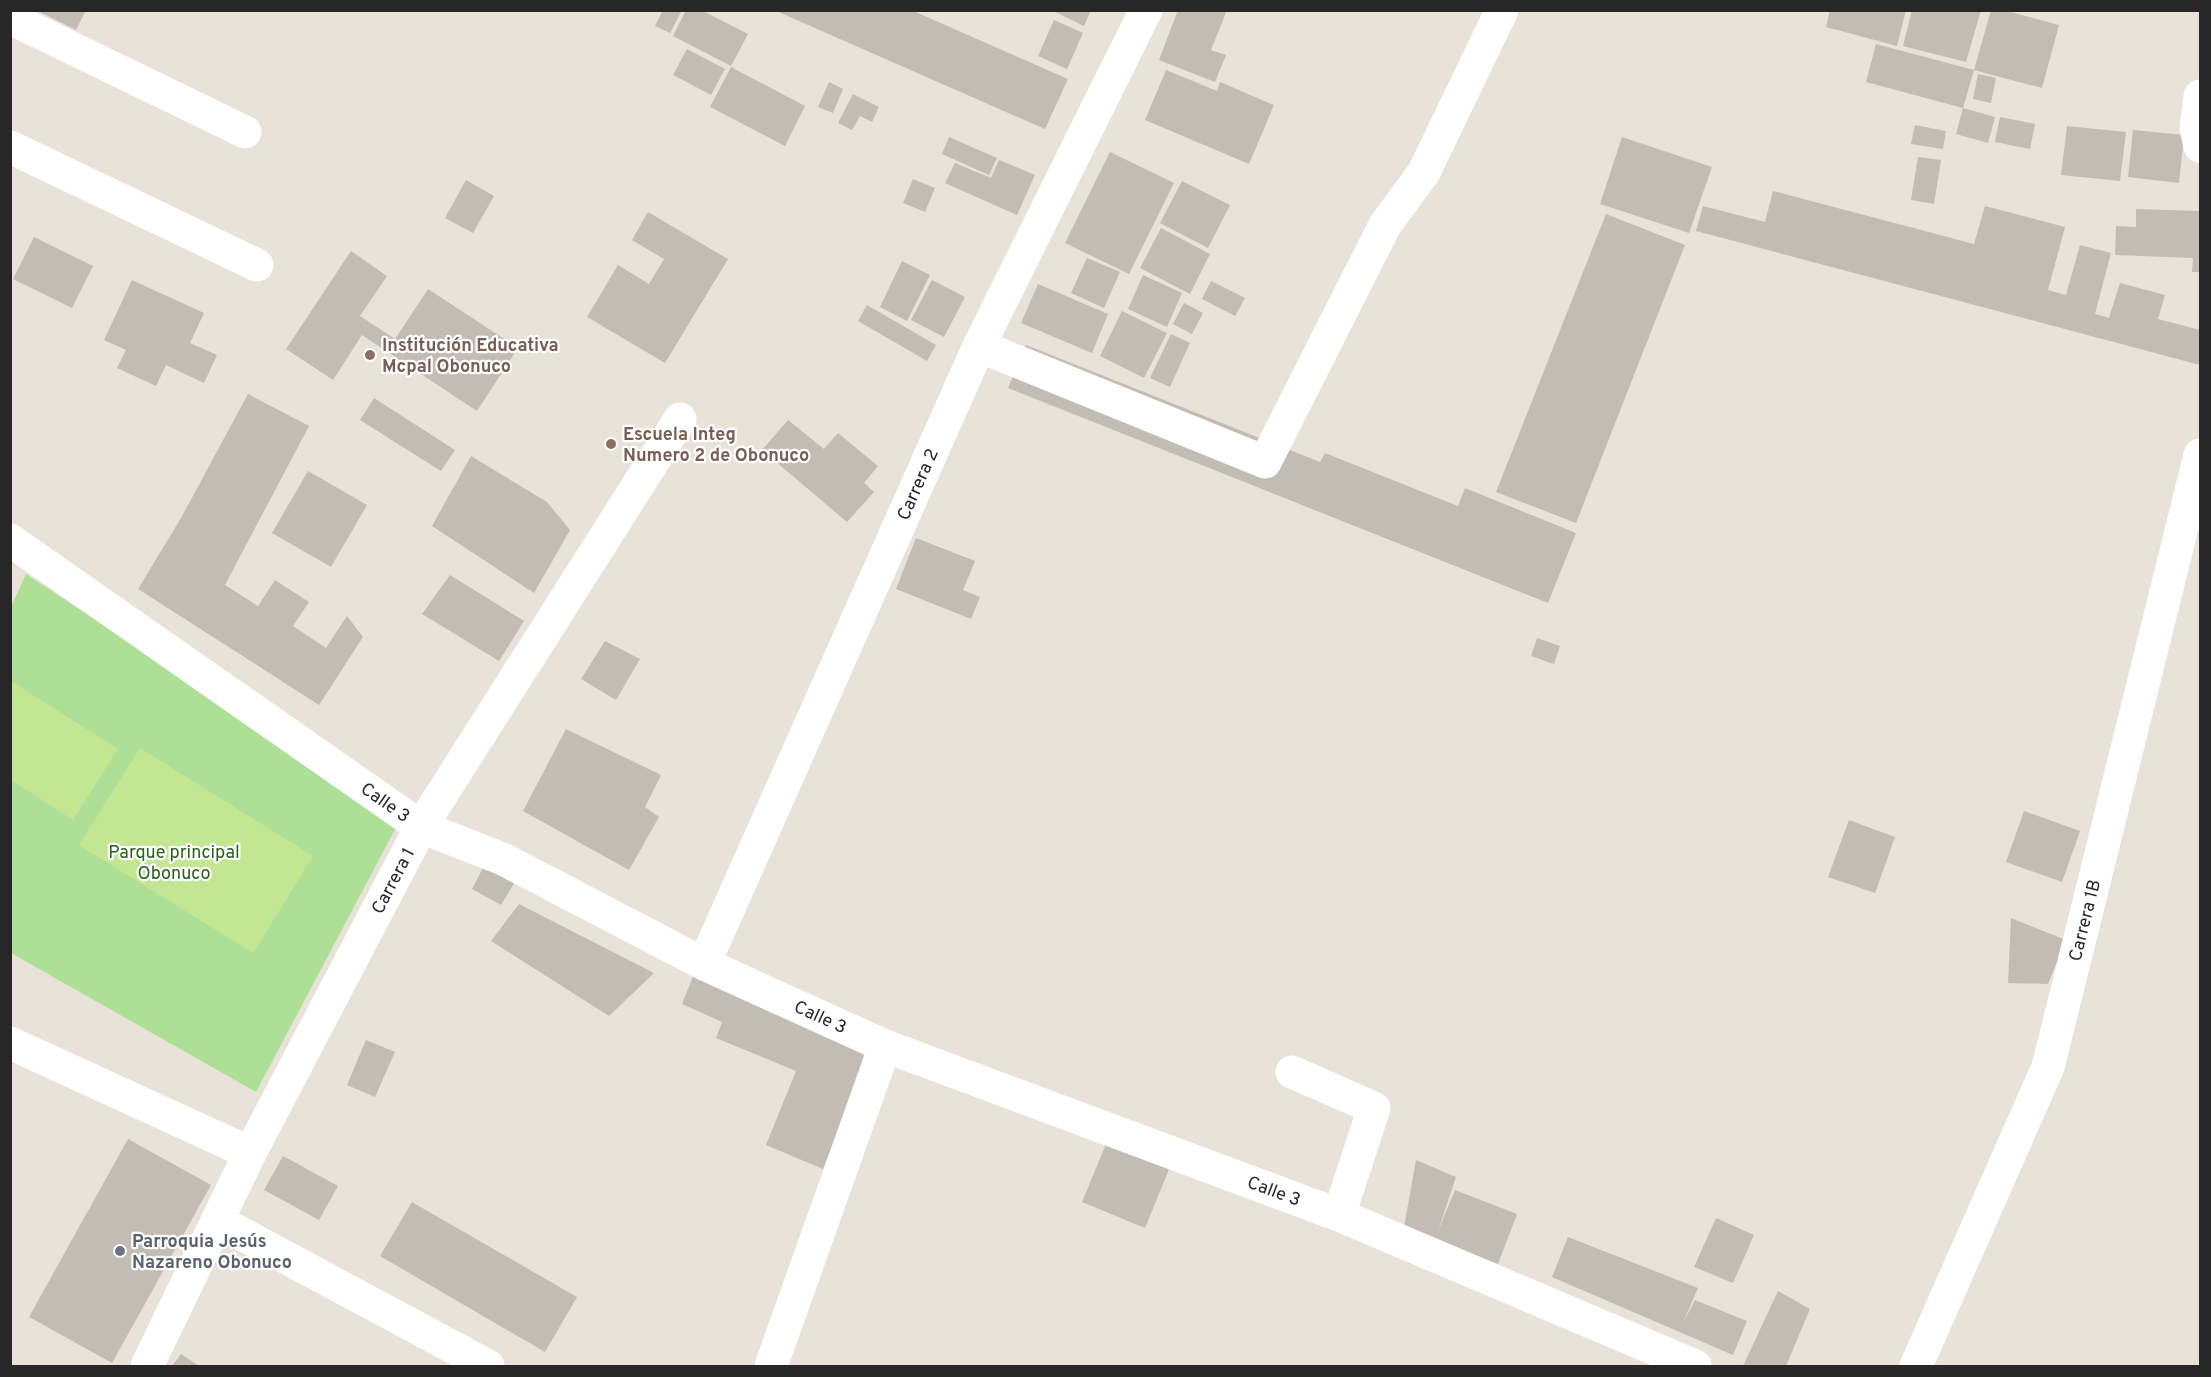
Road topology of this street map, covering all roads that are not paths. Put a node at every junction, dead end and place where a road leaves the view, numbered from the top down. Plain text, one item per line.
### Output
1 (1146, 10) edge
2 (1502, 10) edge
3 (10, 18) edge
4 (45, 22) edge
5 (2200, 96) edge
6 (245, 132) dead end
7 (2200, 146) edge
8 (10, 147) edge
9 (257, 265) dead end
10 (979, 346) junction
11 (680, 419) dead end
12 (2200, 455) edge
13 (10, 540) edge
14 (421, 828) junction
15 (704, 964) junction
16 (10, 1043) edge
17 (885, 1046) junction
18 (1292, 1072) dead end
19 (250, 1153) junction
20 (1339, 1215) junction
21 (218, 1221) junction
22 (147, 1366) edge
23 (488, 1366) edge
24 (771, 1366) edge
25 (1695, 1366) edge
26 (1916, 1366) edge

1 - 10 street, Carrera 2
2 - 10 street
3 - 4 street
4 - 6 street
5 - 7 street
8 - 9 street
10 - 15 street, Carrera 2
11 - 14 street, Carrera 1
12 - 26 street, Carrera 1B
13 - 14 street, Calle 3
14 - 15 street, Calle 3
14 - 19 street, Carrera 1
15 - 17 street, Calle 3
16 - 19 street
17 - 20 street, Calle 3
17 - 24 street
18 - 20 street
19 - 21 street, Carrera 1
20 - 25 street, Calle 3
21 - 22 street, Carrera 1
21 - 23 street

